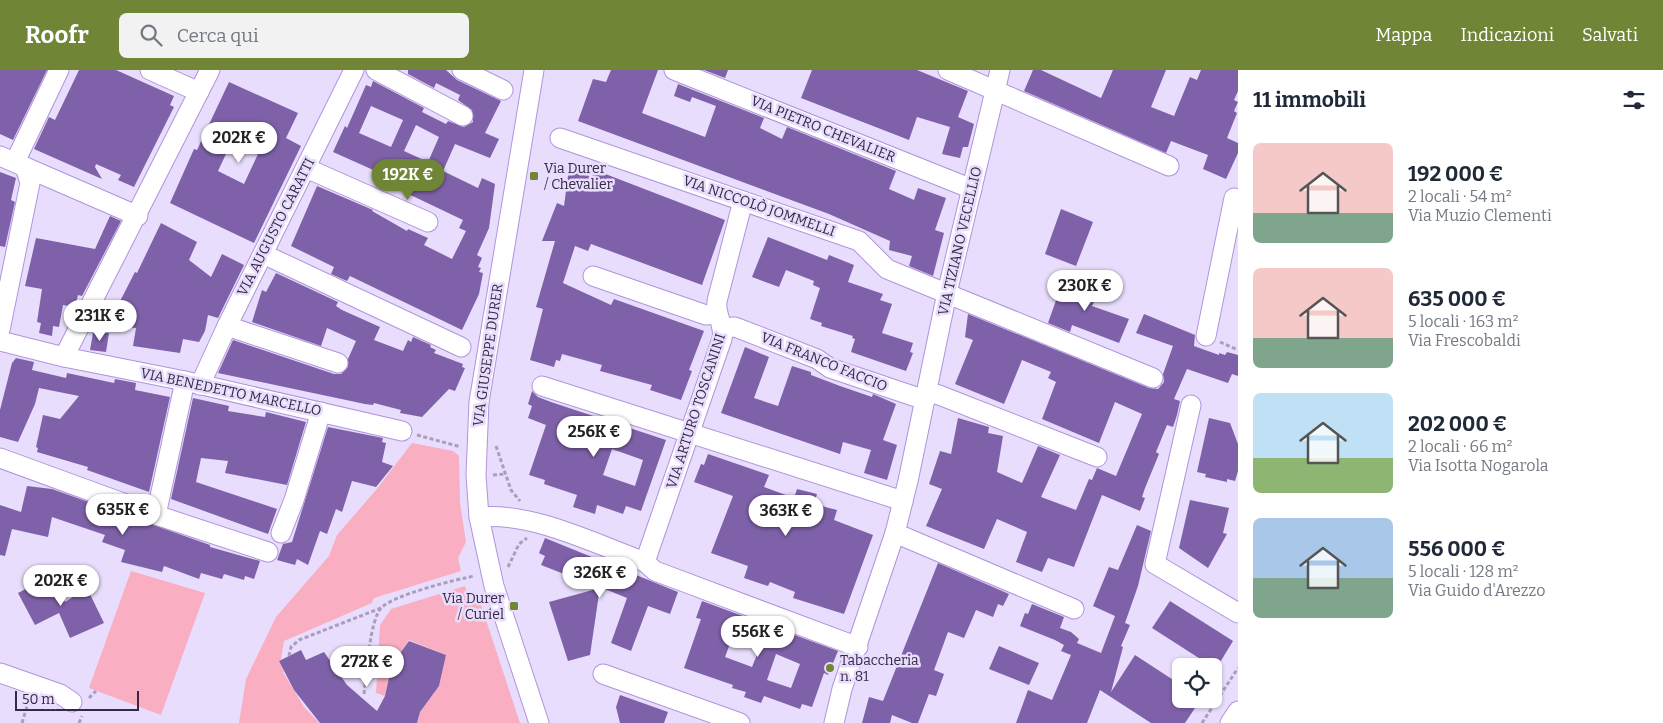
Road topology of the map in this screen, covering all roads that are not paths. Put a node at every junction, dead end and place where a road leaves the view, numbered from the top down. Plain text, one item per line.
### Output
1 (59, 70) edge
2 (150, 70) edge
3 (210, 70) edge
4 (354, 70) edge
5 (376, 70) edge
6 (462, 70) edge
7 (534, 70) edge
8 (674, 70) edge
9 (948, 70) edge
10 (1000, 70) edge
11 (503, 90) dead end
12 (996, 90) junction
13 (199, 92) junction
14 (462, 116) dead end
15 (560, 138) dead end
16 (13, 162) edge
17 (1169, 166) dead end
18 (306, 168) junction
19 (972, 189) junction
20 (1238, 199) edge
21 (743, 201) junction
22 (138, 216) junction
23 (428, 222) dead end
24 (263, 254) junction
25 (593, 276) dead end
26 (947, 293) junction
27 (720, 321) junction
28 (227, 326) junction
29 (0, 330) edge
30 (1206, 336) dead end
31 (0, 341) edge
32 (461, 347) dead end
33 (64, 358) junction
34 (338, 363) dead end
35 (1153, 378) dead end
36 (192, 383) junction
37 (542, 386) dead end
38 (926, 396) junction
39 (1191, 405) dead end
40 (321, 412) junction
41 (402, 431) road end
42 (691, 432) junction
43 (1097, 457) dead end
44 (0, 458) edge
45 (903, 501) junction
46 (156, 515) junction
47 (479, 517) junction
48 (281, 533) dead end
49 (895, 533) junction
50 (268, 552) dead end
51 (645, 562) junction
52 (1074, 609) dead end
53 (1238, 613) edge
54 (858, 647) junction
55 (0, 673) edge
56 (603, 674) dead end
57 (72, 702) dead end
58 (1238, 710) edge
59 (539, 723) edge
60 (740, 723) edge
61 (834, 723) edge
62 (1230, 723) edge

1 - 16 street
2 - 13 street
3 - 13 street
4 - 18 street, VIA AUGUSTO CARATTI
5 - 14 street
6 - 11 street
7 - 47 street, VIA GIUSEPPE DURER
8 - 19 street, VIA PIETRO CHEVALIER
9 - 12 street
10 - 12 street, VIA TIZIANO VECELLIO
12 - 17 street
12 - 19 street, VIA TIZIANO VECELLIO
13 - 22 street
15 - 21 street, VIA NICCOLÒ JOMMELLI
16 - 22 street
16 - 29 street
18 - 23 street
18 - 24 street, VIA AUGUSTO CARATTI
19 - 26 street, VIA TIZIANO VECELLIO
20 - 30 street
21 - 26 street, VIA NICCOLÒ JOMMELLI
21 - 27 street, VIA ARTURO TOSCANINI
22 - 33 street
24 - 28 street, VIA AUGUSTO CARATTI
24 - 32 street
25 - 27 street, VIA FRANCO FACCIO
26 - 35 street, VIA NICCOLÒ JOMMELLI
26 - 38 street, VIA TIZIANO VECELLIO
27 - 38 street, VIA FRANCO FACCIO
27 - 42 street, VIA ARTURO TOSCANINI
28 - 34 street
28 - 36 street, VIA AUGUSTO CARATTI
31 - 33 street, VIA BENEDETTO MARCELLO
33 - 36 street, VIA BENEDETTO MARCELLO
36 - 40 street, VIA BENEDETTO MARCELLO
36 - 46 street, VIA AUGUSTO CARATTI
37 - 42 street
38 - 43 street
38 - 45 street, VIA TIZIANO VECELLIO
39 - 53 street
40 - 41 street, VIA BENEDETTO MARCELLO
40 - 48 street
42 - 45 street
42 - 51 street, VIA ARTURO TOSCANINI
44 - 46 street
45 - 49 street, VIA TIZIANO VECELLIO
46 - 50 street
47 - 51 street
47 - 59 street, VIA GIUSEPPE DURER
49 - 52 street
49 - 54 street, VIA TIZIANO VECELLIO
51 - 54 street
54 - 61 street, VIA TIZIANO VECELLIO
55 - 57 street
56 - 60 street
58 - 62 street

